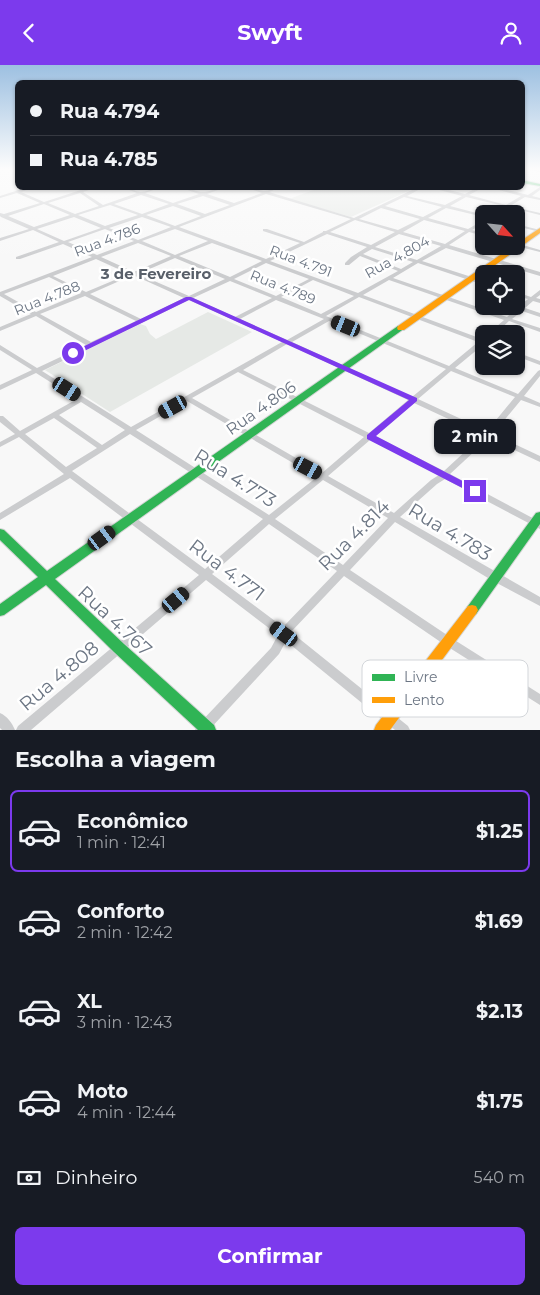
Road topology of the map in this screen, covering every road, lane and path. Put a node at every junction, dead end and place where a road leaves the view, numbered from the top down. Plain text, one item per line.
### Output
1 (35, 199) edge
2 (58, 199) edge
3 (92, 199) edge
4 (123, 199) edge
5 (156, 199) edge
6 (187, 199) edge
7 (218, 199) edge
8 (248, 199) edge
9 (285, 199) edge
10 (398, 199) edge
11 (416, 199) edge
12 (459, 199) edge
13 (477, 199) edge
14 (520, 199) edge
15 (45, 203) junction
16 (109, 203) junction
17 (172, 204) junction
18 (234, 204) junction
19 (102, 205) junction
20 (502, 205) edge
21 (508, 205) edge
22 (445, 206) junction
23 (382, 207) junction
24 (525, 210) edge
25 (475, 214) edge
26 (540, 214) edge
27 (74, 215) junction
28 (204, 215) junction
29 (1, 216) edge
30 (140, 216) junction
31 (353, 219) junction
32 (424, 219) junction
33 (475, 227) edge
34 (525, 227) edge
35 (172, 228) junction
36 (34, 229) junction
37 (104, 229) junction
38 (265, 230) dead end
39 (470, 231) junction
40 (540, 231) edge
41 (475, 232) edge
42 (325, 233) junction
43 (399, 233) junction
44 (0, 240) edge
45 (525, 240) edge
46 (135, 241) junction
47 (212, 241) junction
48 (64, 243) junction
49 (303, 243) junction
50 (445, 246) junction
51 (525, 246) edge
52 (371, 247) junction
53 (540, 251) edge
54 (359, 254) junction
55 (504, 255) edge
56 (97, 257) junction
57 (174, 257) junction
58 (18, 258) dead end
59 (267, 261) junction
60 (496, 261) junction
61 (418, 262) junction
62 (347, 264) dead end
63 (400, 271) junction
64 (135, 273) junction
65 (540, 274) edge
66 (48, 275) junction
67 (388, 277) junction
68 (228, 279) junction
69 (312, 279) junction
70 (472, 279) junction
71 (475, 280) edge
72 (540, 292) edge
73 (0, 294) edge
74 (86, 294) junction
75 (358, 295) junction
76 (525, 296) edge
77 (275, 297) junction
78 (445, 297) junction
79 (189, 298) junction
80 (532, 299) junction
81 (540, 301) edge
82 (525, 304) edge
83 (525, 310) edge
84 (37, 314) junction
85 (512, 315) edge
86 (540, 315) edge
87 (325, 317) junction
88 (416, 317) junction
89 (508, 318) junction
90 (235, 319) junction
91 (141, 321) junction
92 (501, 325) edge
93 (0, 329) edge
94 (540, 329) edge
95 (475, 338) edge
96 (382, 341) junction
97 (287, 342) junction
98 (91, 345) junction
99 (0, 347) edge
100 (475, 348) edge
101 (525, 357) edge
102 (540, 363) edge
103 (345, 368) junction
104 (450, 368) junction
105 (239, 370) junction
106 (38, 371) junction
107 (540, 372) edge
108 (0, 388) edge
109 (519, 396) junction
110 (82, 399) junction
111 (188, 399) junction
112 (414, 400) junction
113 (297, 401) junction
114 (540, 405) edge
115 (54, 415) junction
116 (0, 418) edge
117 (131, 430) junction
118 (488, 434) junction
119 (19, 435) junction
120 (248, 436) junction
121 (370, 437) junction
122 (0, 445) edge
123 (102, 448) junction
124 (540, 459) edge
125 (68, 472) junction
126 (195, 473) junction
127 (445, 475) junction
128 (323, 476) junction
129 (0, 517) edge
130 (395, 517) junction
131 (130, 518) junction
132 (268, 519) junction
133 (538, 522) edge
134 (0, 533) edge
135 (344, 570) junction
136 (204, 576) junction
137 (46, 578) junction
138 (494, 578) junction
139 (540, 603) edge
140 (0, 611) edge
141 (284, 634) junction
142 (448, 642) junction
143 (119, 648) junction
144 (434, 660) edge
145 (477, 660) edge
146 (528, 692) edge
147 (362, 697) edge
148 (540, 699) edge
149 (387, 717) edge
150 (0, 719) edge
151 (389, 719) junction
152 (205, 729) edge
153 (9, 730) edge
154 (22, 730) edge
155 (381, 730) edge
156 (404, 730) edge

1 - 15 street, Rua 4.789
2 - 15 street
3 - 19 street
4 - 16 street
5 - 17 street
6 - 17 street
7 - 18 street
8 - 18 street, Rua 4.786
9 - 31 street
10 - 23 street
11 - 22 street
12 - 22 street
13 - 20 street
14 - 21 street
15 - 27 street, Rua 4.789
15 - 29 street
16 - 19 street
16 - 30 street, Rua 4.791
17 - 28 street
17 - 30 street
18 - 28 street, Rua 4.786
19 - 27 street
22 - 25 street
22 - 32 street
23 - 31 street
23 - 32 street
24 - 26 street
27 - 36 street
27 - 37 street, Rua 4.789
28 - 35 street, Rua 4.786
29 - 36 street
30 - 35 street, Rua 4.791
30 - 37 street
31 - 42 street
31 - 43 street
32 - 39 street
32 - 43 street
33 - 39 street, Rua 4.804
34 - 40 street
35 - 46 street, Rua 4.786
35 - 47 street, Rua 4.791
36 - 44 street
36 - 48 street
37 - 46 street, Rua 4.789
37 - 48 street
38 - 49 street
39 - 41 street
39 - 50 street, Rua 4.804
40 - 45 street, Rua 4.806
42 - 49 street
42 - 52 street
43 - 50 street
43 - 52 street
46 - 56 street, Rua 4.786
46 - 57 street, Rua 4.789
47 - 57 street, Rua 4.788
47 - 59 street, Rua 4.791
48 - 56 street
48 - 58 street
49 - 59 street
50 - 60 street
50 - 61 street, Rua 4.804
51 - 53 street
52 - 54 street
52 - 61 street
54 - 62 street
54 - 63 street
55 - 60 street, Rua 4.806
56 - 64 street
56 - 66 street, Rua 4.786
57 - 64 street, Rua 4.788
57 - 68 street, Rua 4.789
59 - 68 street
59 - 69 street, Rua 4.791
60 - 65 street
60 - 70 street, Rua 4.806
61 - 63 street, Rua 4.804
61 - 70 street
63 - 67 street, Rua 4.804
64 - 74 street, Rua 4.788
64 - 79 street
66 - 73 street, Rua 4.786
66 - 74 street
67 - 75 street, Rua 4.804
67 - 78 street
68 - 77 street, Rua 4.789
68 - 79 street
69 - 75 street, Rua 4.791
69 - 77 street
70 - 71 street
70 - 78 street, Rua 4.806
72 - 80 street
73 - 84 street
74 - 84 street, Rua 4.788
74 - 91 street
75 - 87 street, Rua 4.804
75 - 88 street, Rua 4.791
76 - 80 street
77 - 87 street, Rua 4.789
77 - 90 street
78 - 88 street, Rua 4.806
78 - 89 street
79 - 90 street
79 - 91 street
80 - 81 street
80 - 82 street
83 - 86 street
84 - 93 street, Rua 4.788
84 - 98 street
85 - 89 street
87 - 96 street, Rua 4.789
87 - 97 street, Rua 4.804
88 - 95 street, Rua 4.791
88 - 96 street, Rua 4.806
89 - 92 street
89 - 94 street
90 - 97 street
91 - 98 street
96 - 103 street, Rua 4.806
96 - 104 street, Rua 4.789
97 - 103 street
97 - 105 street, Rua 4.804
98 - 106 street
99 - 106 street, Rua 4.773
100 - 104 street, Rua 4.808
101 - 102 street
103 - 112 street
103 - 113 street, Rua 4.806
104 - 109 street, Rua 4.789
104 - 112 street, Rua 4.808
105 - 111 street, Rua 4.804
105 - 113 street
106 - 108 street
106 - 110 street, Rua 4.773
107 - 109 street, Rua 4.814
109 - 114 street, Rua 4.789
109 - 118 street, Rua 4.814
110 - 115 street
110 - 117 street, Rua 4.773
111 - 117 street, Rua 4.804
111 - 120 street, Rua 4.783
112 - 118 street
112 - 121 street, Rua 4.808
113 - 120 street, Rua 4.806
113 - 121 street
115 - 119 street
115 - 123 street
116 - 119 street, Rua 4.771
117 - 123 street, Rua 4.804
117 - 126 street, Rua 4.773
118 - 124 street
118 - 127 street, Rua 4.814
119 - 122 street
119 - 125 street, Rua 4.771
120 - 126 street, Rua 4.806
120 - 128 street, Rua 4.783
121 - 127 street
121 - 128 street, Rua 4.808
123 - 125 street, Rua 4.804
125 - 129 street
125 - 131 street, Rua 4.771
126 - 131 street, Rua 4.806
126 - 132 street, Rua 4.773
127 - 130 street, Rua 4.814
127 - 133 street
128 - 130 street, Rua 4.783
128 - 132 street, Rua 4.808
130 - 135 street, Rua 4.814
130 - 138 street, Rua 4.783
131 - 136 street, Rua 4.771
131 - 137 street, Rua 4.806
132 - 135 street, Rua 4.773
132 - 136 street, Rua 4.808
133 - 138 street
134 - 137 street, Rua 4.767
135 - 141 street, Rua 4.814
135 - 142 street, Rua 4.773
136 - 141 street, Rua 4.771
136 - 143 street, Rua 4.808
137 - 140 street, Rua 4.806
137 - 143 street, Rua 4.767
138 - 139 street, Rua 4.783
138 - 142 street
141 - 147 street, Rua 4.771
141 - 152 street, Rua 4.814
142 - 144 street
142 - 145 street, Rua 4.773
143 - 152 street, Rua 4.767
143 - 154 street, Rua 4.808
146 - 148 street, Rua 4.773
149 - 151 street, Rua 4.771
150 - 153 street
151 - 155 street
151 - 156 street, Rua 4.771

